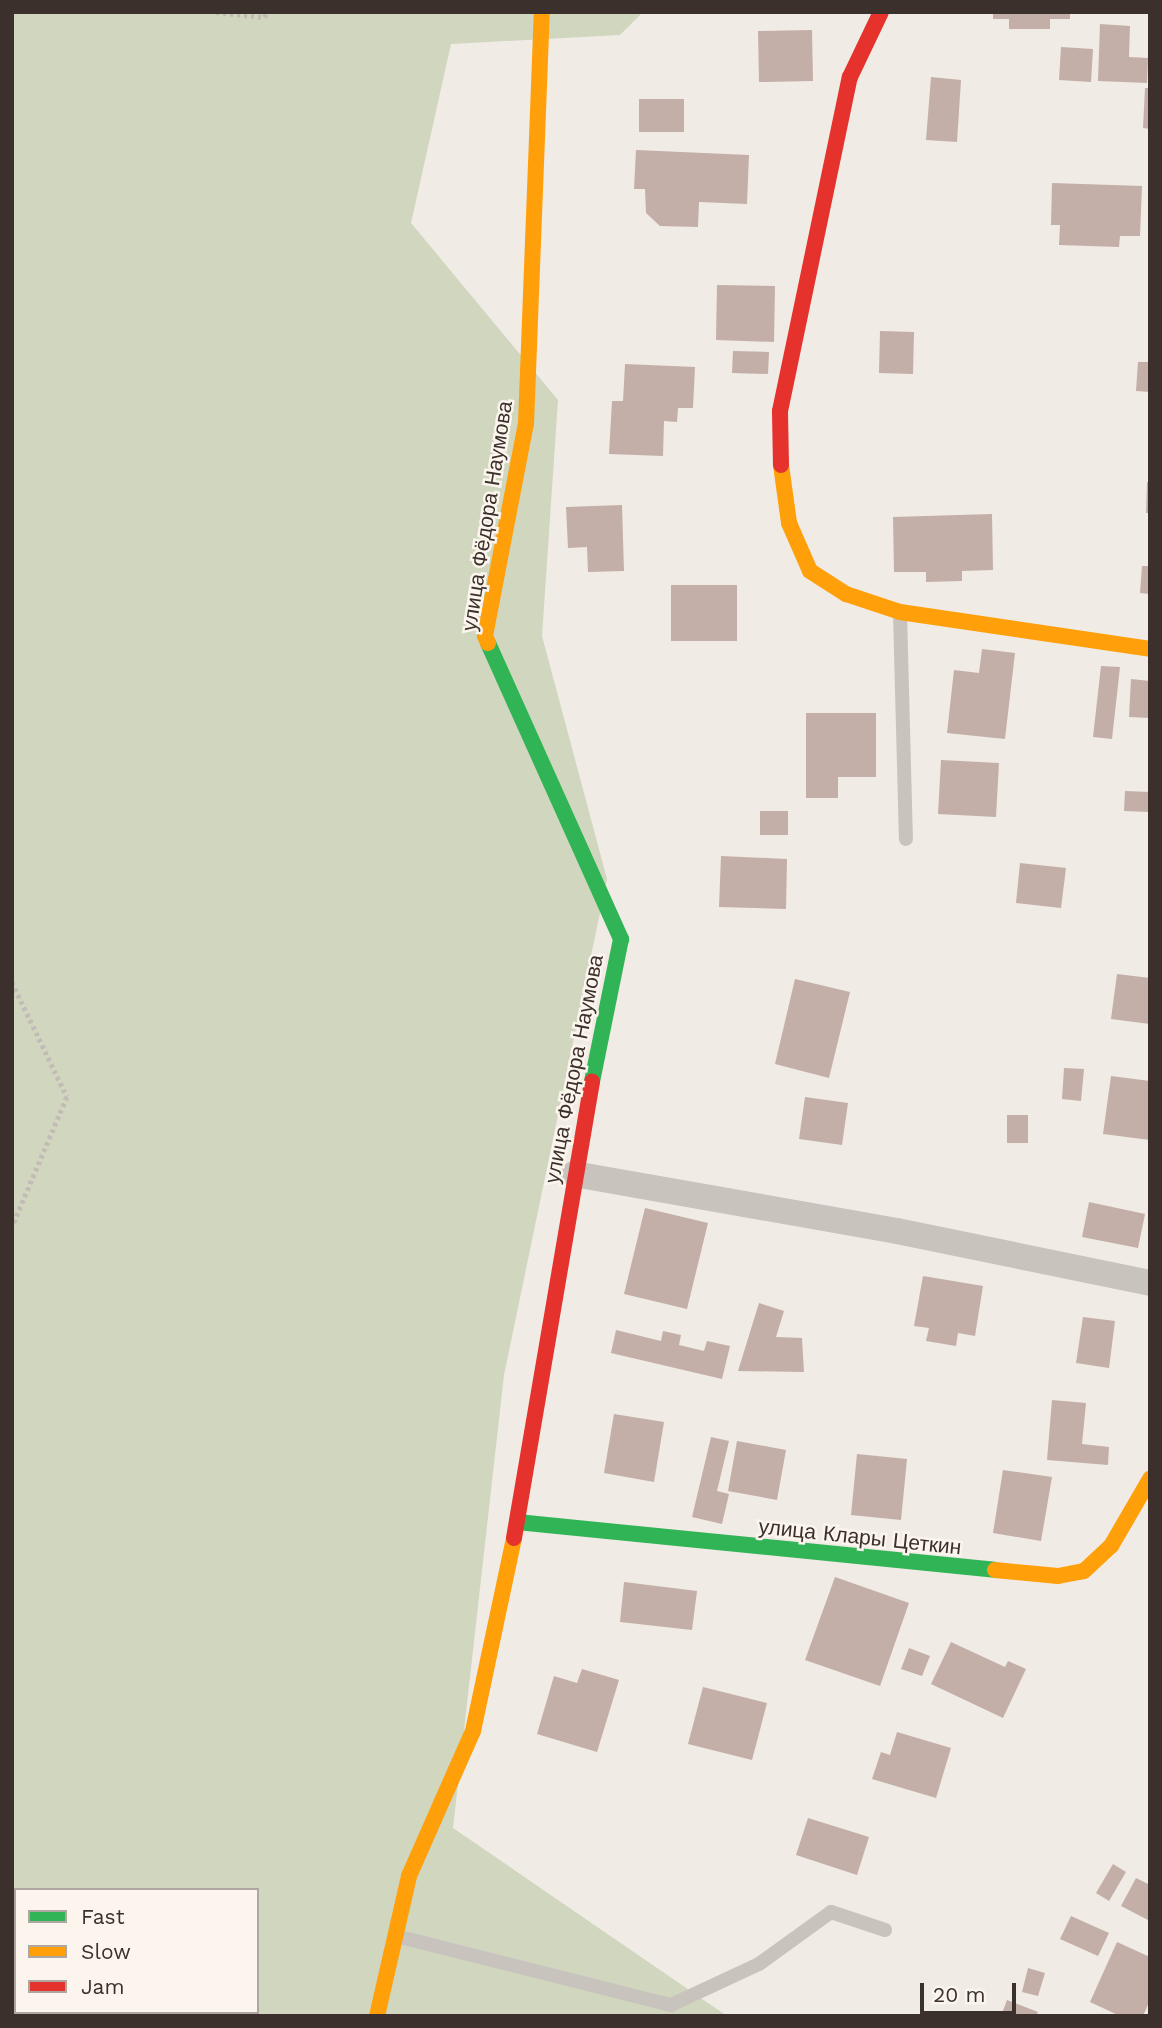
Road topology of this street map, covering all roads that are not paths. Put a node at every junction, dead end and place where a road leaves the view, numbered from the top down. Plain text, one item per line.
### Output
1 (542, 12) edge
2 (881, 12) edge
3 (900, 612) junction
4 (1150, 649) edge
5 (906, 839) dead end
6 (574, 1174) junction
7 (1150, 1283) edge
8 (1150, 1479) edge
9 (517, 1522) junction
10 (885, 1930) dead end
11 (395, 1936) junction
12 (377, 2016) edge

1 - 6 street, улица Фёдора Наумова
2 - 3 street
3 - 4 street
3 - 5 lane
6 - 7 street
6 - 9 street, улица Фёдора Наумова
8 - 9 street, улица Клары Цеткин
9 - 11 street, улица Фёдора Наумова
10 - 11 lane
11 - 12 street, улица Фёдора Наумова

